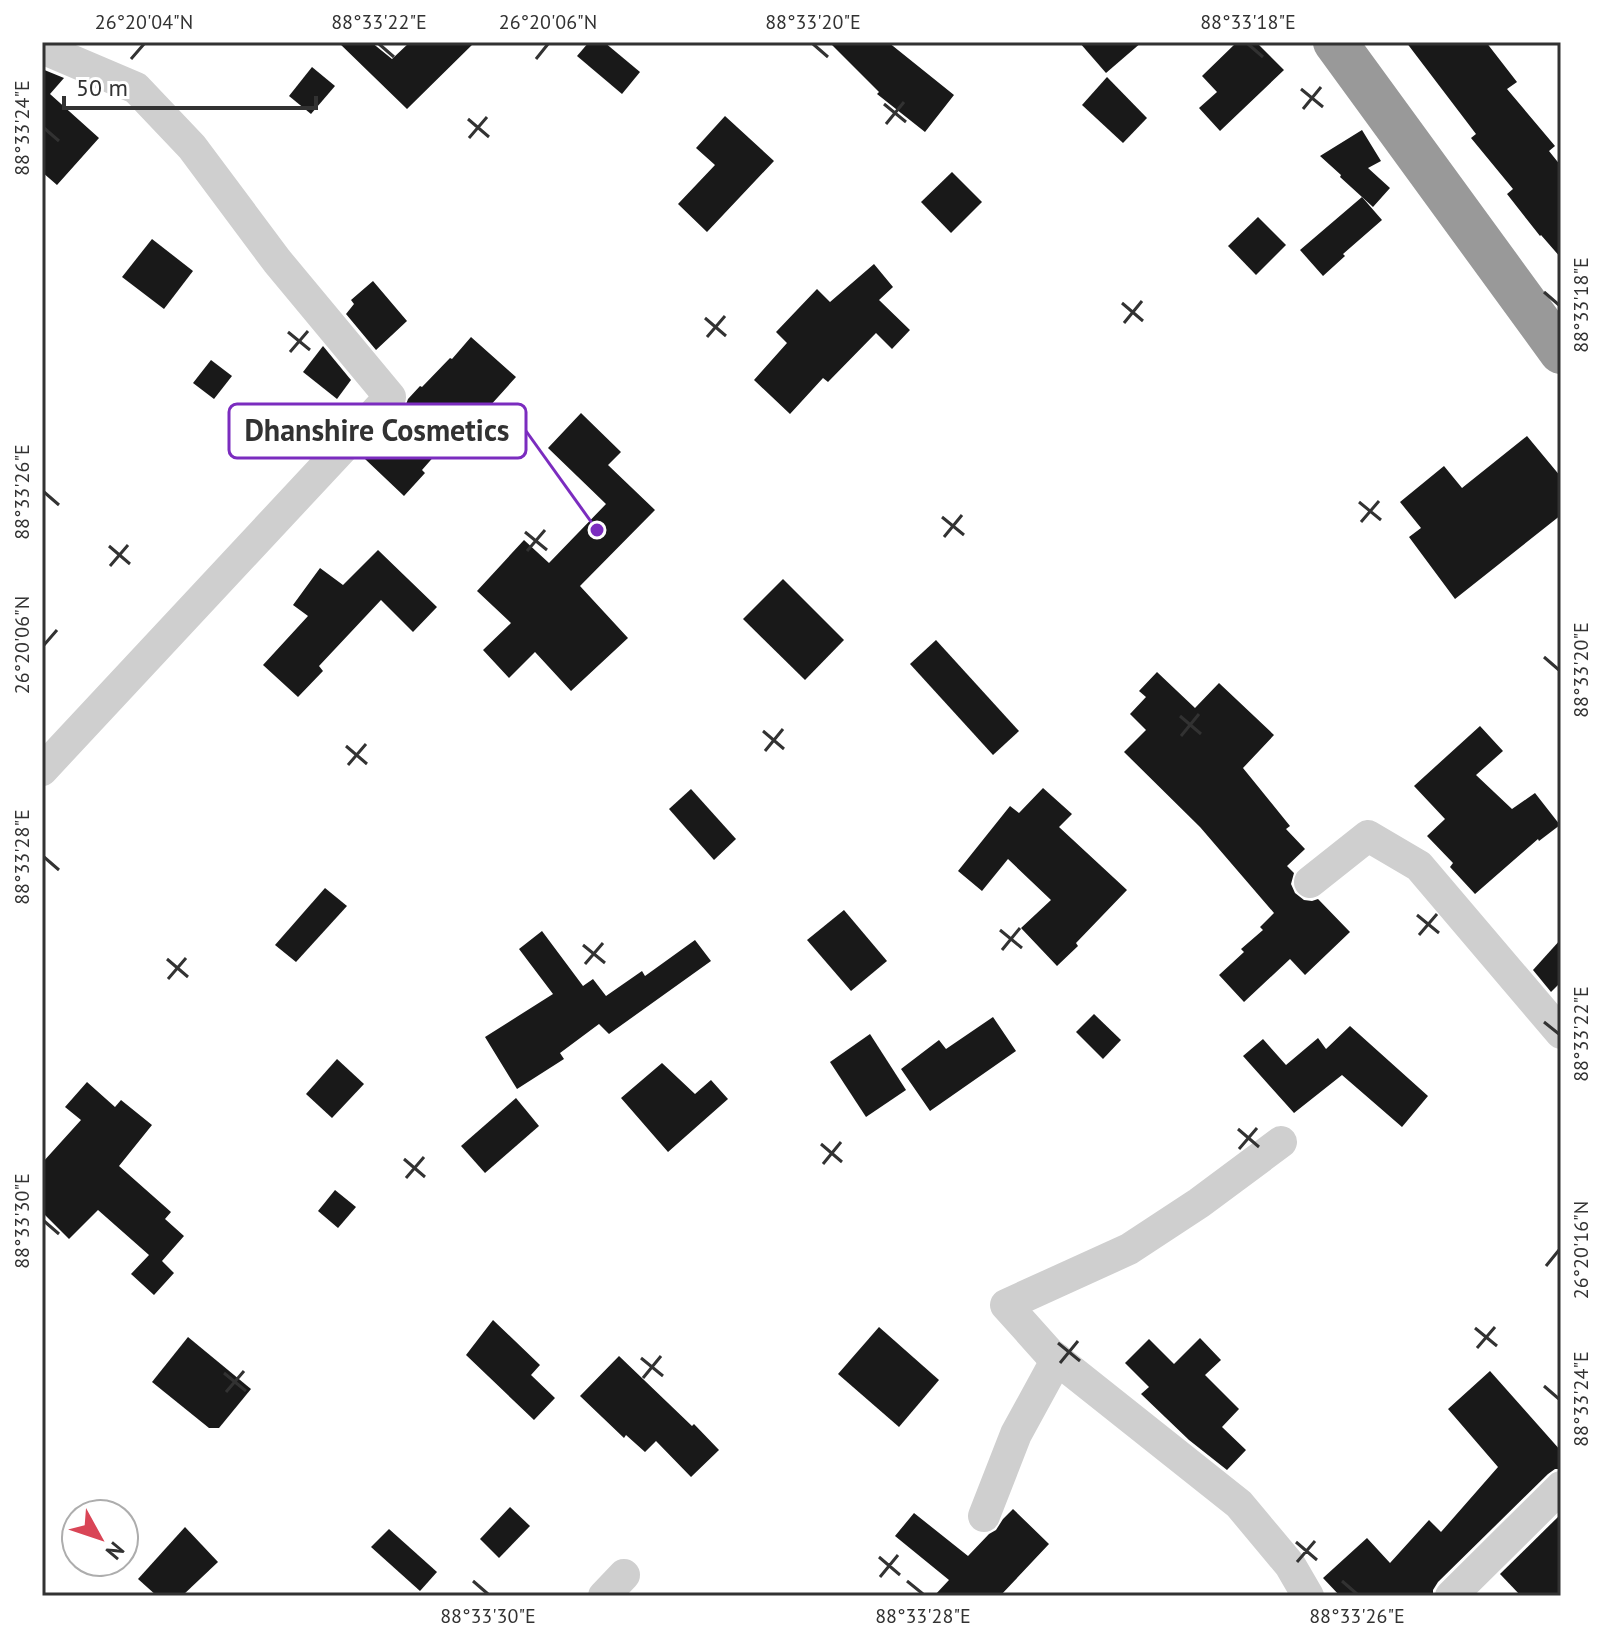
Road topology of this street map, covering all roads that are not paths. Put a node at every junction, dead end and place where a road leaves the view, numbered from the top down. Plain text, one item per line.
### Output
1 (1335, 42) edge
2 (42, 48) edge
3 (1561, 352) edge
4 (42, 770) edge
5 (1310, 882) dead end
6 (1561, 1033) edge
7 (1281, 1142) dead end
8 (1057, 1359) junction
9 (1561, 1487) edge
10 (984, 1516) dead end
11 (1308, 1596) edge
12 (1451, 1596) edge

1 - 3 highway
2 - 4 street
5 - 6 street
7 - 8 street
8 - 10 street
8 - 11 street
9 - 12 street

